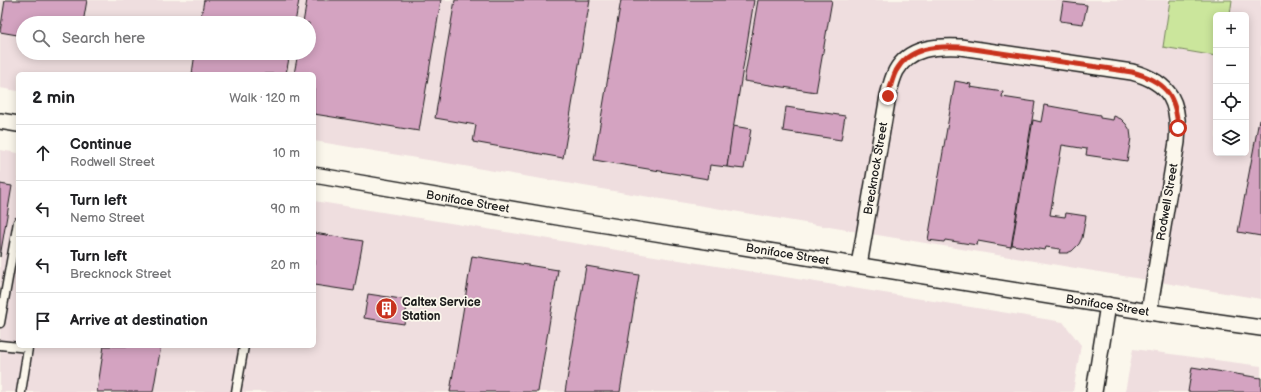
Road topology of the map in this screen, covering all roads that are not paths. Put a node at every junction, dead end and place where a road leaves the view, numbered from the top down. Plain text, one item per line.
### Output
1 (910, 55) joint
2 (0, 121) edge
3 (16, 124) edge
4 (316, 175) edge
5 (16, 233) edge
6 (859, 265) junction
7 (1108, 304) junction
8 (1149, 312) junction
9 (0, 323) edge
10 (1261, 328) edge
11 (0, 345) edge
12 (16, 347) edge
13 (28, 348) edge
14 (244, 348) edge
15 (21, 392) edge
16 (236, 392) edge
17 (1094, 392) edge

1 - 6 street, Brecknock Street
1 - 8 street, Rodwell Street
2 - 3 street
4 - 6 street, Boniface Street
5 - 9 lane
6 - 7 street, Boniface Street
7 - 8 street, Boniface Street
7 - 17 street
8 - 10 street, Boniface Street
11 - 12 lane
13 - 15 lane
14 - 16 lane

